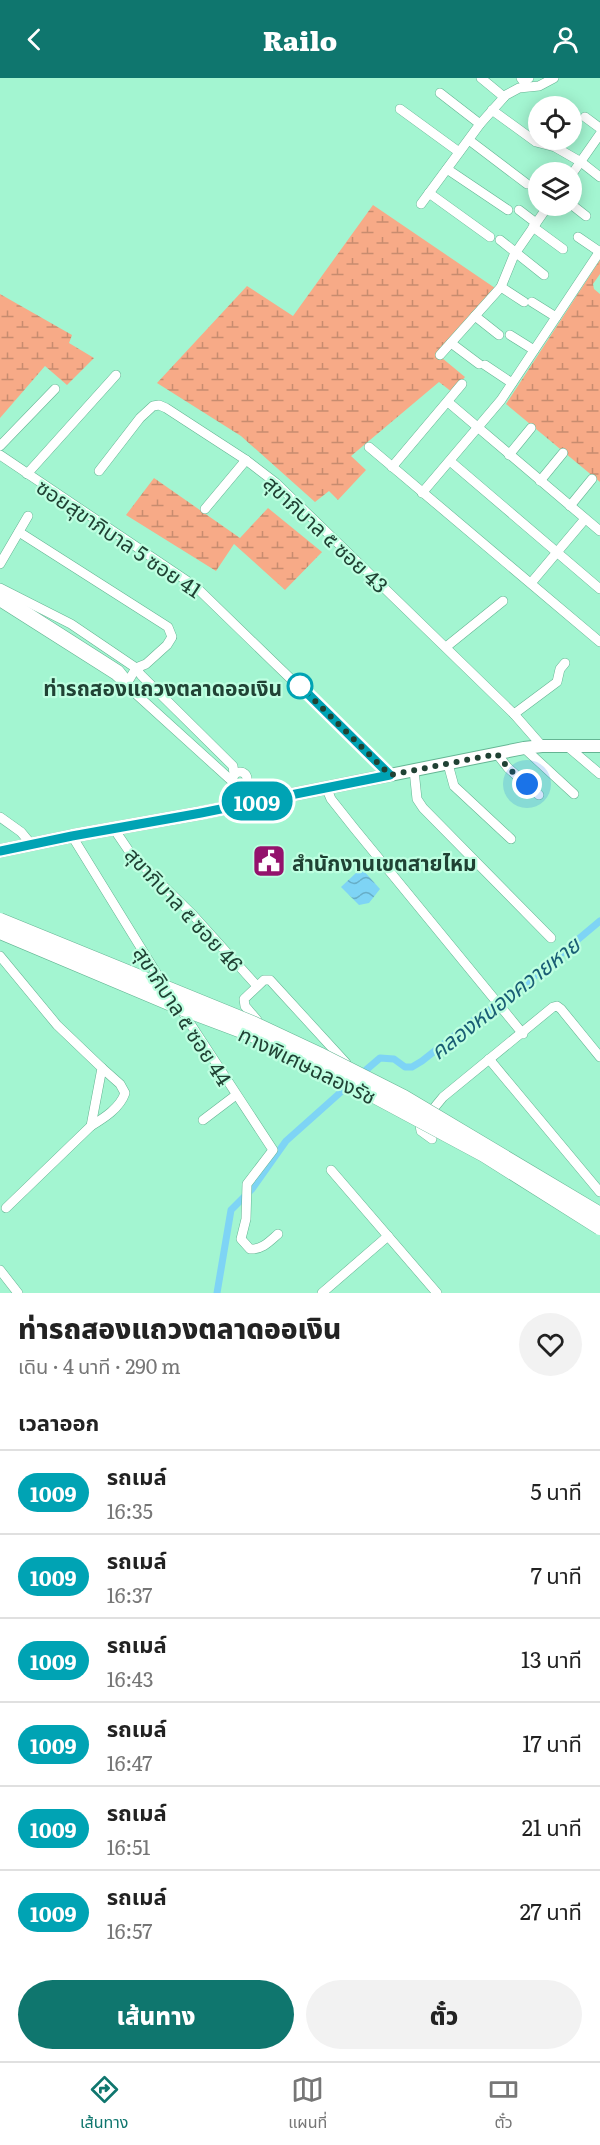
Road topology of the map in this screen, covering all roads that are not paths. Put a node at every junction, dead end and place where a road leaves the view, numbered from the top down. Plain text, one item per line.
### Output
1 (481, 78) edge
2 (554, 78) edge
3 (525, 81) edge
4 (440, 93) dead end
5 (504, 97) junction
6 (400, 109) dead end
7 (492, 110) junction
8 (585, 117) dead end
9 (480, 124) junction
10 (600, 128) edge
11 (600, 135) edge
12 (469, 140) junction
13 (459, 152) junction
14 (580, 162) joint
15 (582, 164) edge
16 (447, 169) junction
17 (600, 177) edge
18 (527, 184) dead end
19 (429, 193) junction
20 (422, 204) dead end
21 (508, 210) dead end
22 (519, 210) dead end
23 (582, 213) edge
24 (541, 216) edge
25 (586, 216) dead end
26 (535, 225) junction
27 (490, 237) dead end
28 (578, 237) dead end
29 (500, 240) dead end
30 (563, 249) dead end
31 (600, 251) edge
32 (515, 252) junction
33 (544, 275) dead end
34 (501, 287) junction
35 (475, 316) junction
36 (556, 317) junction
37 (499, 335) dead end
38 (510, 335) dead end
39 (451, 342) junction
40 (534, 350) junction
41 (440, 354) dead end
42 (116, 375) dead end
43 (512, 383) junction
44 (462, 384) dead end
45 (55, 389) dead end
46 (448, 402) junction
47 (478, 428) junction
48 (531, 428) dead end
49 (0, 446) edge
50 (369, 447) dead end
51 (563, 453) dead end
52 (0, 455) edge
53 (509, 455) junction
54 (246, 460) junction
55 (450, 461) junction
56 (392, 467) junction
57 (99, 471) dead end
58 (27, 474) junction
59 (592, 479) dead end
60 (540, 481) junction
61 (422, 493) junction
62 (570, 506) junction
63 (205, 509) dead end
64 (28, 516) dead end
65 (585, 519) junction
66 (600, 531) edge
67 (19, 532) junction
68 (557, 552) junction
69 (0, 564) edge
70 (531, 583) junction
71 (0, 588) edge
72 (600, 589) edge
73 (0, 594) edge
74 (503, 601) dead end
75 (0, 602) edge
76 (600, 642) edge
77 (446, 647) junction
78 (565, 663) dead end
79 (141, 669) junction
80 (130, 687) junction
81 (514, 714) junction
82 (542, 746) junction
83 (567, 746) junction
84 (600, 746) edge
85 (524, 748) junction
86 (497, 754) junction
87 (448, 764) junction
88 (414, 770) junction
89 (600, 774) edge
90 (390, 775) junction
91 (238, 781) junction
92 (326, 787) junction
93 (574, 794) dead end
94 (539, 795) dead end
95 (248, 803) junction
96 (0, 818) edge
97 (114, 829) junction
98 (72, 836) junction
99 (511, 839) dead end
100 (32, 844) junction
101 (0, 851) edge
102 (0, 920) edge
103 (0, 932) edge
104 (551, 938) dead end
105 (0, 956) edge
106 (257, 986) junction
107 (257, 1020) dead end
108 (523, 1034) junction
109 (600, 1057) edge
110 (489, 1059) junction
111 (346, 1064) dead end
112 (102, 1068) junction
113 (236, 1095) junction
114 (203, 1120) dead end
115 (91, 1126) junction
116 (432, 1139) dead end
117 (331, 1170) dead end
118 (600, 1192) edge
119 (6, 1208) dead end
120 (600, 1214) edge
121 (600, 1228) edge
122 (278, 1234) dead end
123 (388, 1236) junction
124 (0, 1270) edge
125 (18, 1293) edge
126 (322, 1293) edge
127 (437, 1293) edge

1 - 5 street
2 - 3 street
3 - 5 street
4 - 9 street
5 - 7 street
6 - 13 street
7 - 9 street
7 - 14 street
8 - 10 street
9 - 12 street
11 - 14 street
12 - 13 street
12 - 18 street
13 - 16 street
15 - 17 street
16 - 19 street
16 - 21 street
19 - 20 street
19 - 27 street
22 - 26 street
23 - 25 street
24 - 26 street
26 - 30 street
26 - 32 street
28 - 31 street
29 - 32 street
31 - 36 street
32 - 33 street
32 - 34 street
34 - 35 street
34 - 36 street
35 - 37 street
35 - 39 street
36 - 40 street
38 - 40 street
39 - 41 street
39 - 43 street
40 - 43 street
42 - 58 street
43 - 47 street
44 - 46 street
45 - 49 street
46 - 47 street
46 - 56 street
47 - 53 street
47 - 55 street
48 - 53 street
50 - 56 street
51 - 60 street
52 - 58 street, ซอยสุขาภิบาล 5 ซอย 41
53 - 60 street
54 - 57 street, สุขาภิบาล ๕ ซอย 43
54 - 63 street
54 - 77 street, สุขาภิบาล ๕ ซอย 43
55 - 61 street
55 - 68 street
56 - 61 street
58 - 90 street, ซอยสุขาภิบาล 5 ซอย 41
59 - 62 street
60 - 62 street
61 - 70 street
62 - 65 street
64 - 67 street
65 - 66 street
65 - 68 street
67 - 69 street
67 - 79 street
68 - 70 street
68 - 72 street
70 - 76 street
71 - 79 street
73 - 80 street
74 - 77 street
75 - 80 street
77 - 81 street, สุขาภิบาล ๕ ซอย 43
78 - 81 street
79 - 80 street
79 - 91 street
80 - 91 street
81 - 82 street, สุขาภิบาล ๕ ซอย 43
82 - 83 main road
82 - 85 main road
83 - 84 main road
83 - 89 street
85 - 86 main road
85 - 93 street
86 - 87 main road
86 - 94 street
87 - 88 main road
87 - 99 street
88 - 90 main road
88 - 104 street
90 - 92 main road
91 - 95 street
92 - 95 main road
92 - 108 street
95 - 97 main road
96 - 100 street
97 - 98 main road
97 - 106 street, สุขาภิบาล ๕ ซอย 46
98 - 100 main road
98 - 113 street, สุขาภิบาล ๕ ซอย 44
100 - 101 main road
102 - 120 highway, ทางพิเศษฉลองรัช, bridge
103 - 121 highway, ทางพิเศษฉลองรัช, bridge
105 - 112 street
106 - 107 street
106 - 111 street
108 - 109 street
108 - 110 street
110 - 116 street
110 - 118 street
112 - 115 street
112 - 115 street
113 - 114 street
113 - 122 street, สุขาภิบาล ๕ ซอย 44
115 - 119 street
117 - 123 street
123 - 126 street
123 - 127 street
124 - 125 street

